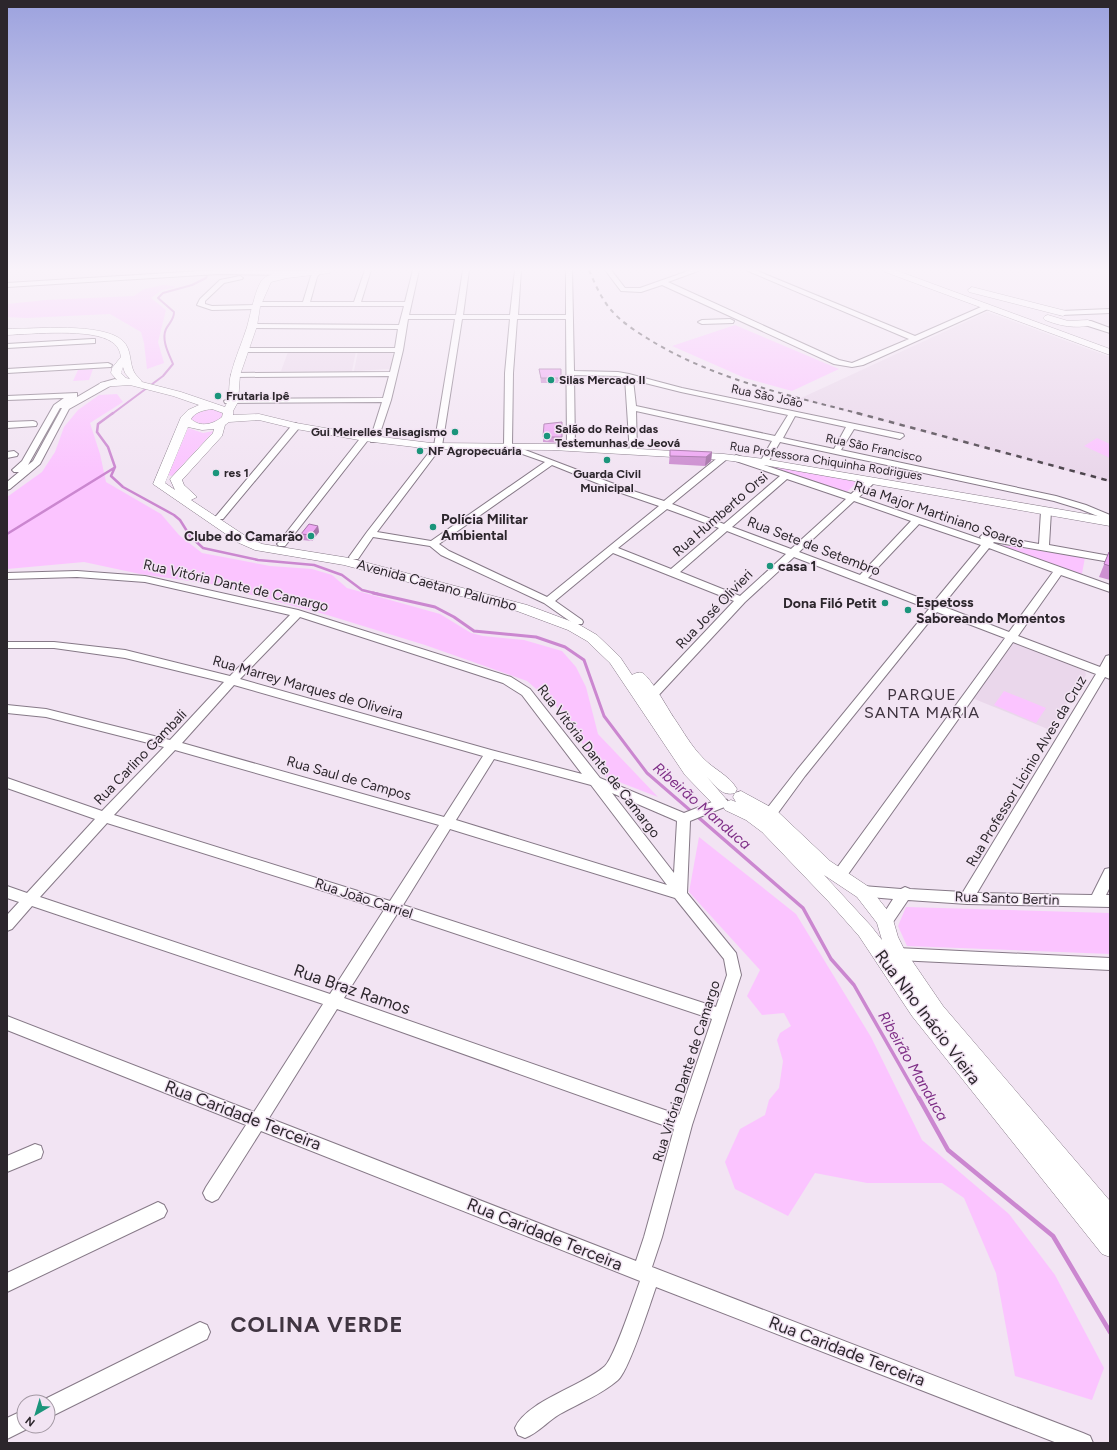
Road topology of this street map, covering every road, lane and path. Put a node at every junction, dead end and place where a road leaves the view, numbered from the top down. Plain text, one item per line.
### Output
1 (109, 338) edge
2 (248, 338) edge
3 (401, 338) edge
4 (456, 338) edge
5 (512, 338) edge
6 (570, 338) edge
7 (784, 338) edge
8 (913, 338) edge
9 (919, 338) edge
10 (1072, 338) edge
11 (1084, 338) edge
12 (916, 339) junction
13 (92, 341) dead end
14 (7, 346) edge
15 (1110, 347) edge
16 (244, 350) junction
17 (399, 350) junction
18 (1110, 352) edge
19 (108, 365) dead end
20 (7, 371) edge
21 (570, 373) junction
22 (393, 374) junction
23 (235, 375) junction
24 (628, 376) junction
25 (130, 378) junction
26 (104, 385) joint
27 (177, 394) junction
28 (78, 396) junction
29 (7, 398) edge
30 (387, 400) junction
31 (211, 406) junction
32 (632, 408) junction
33 (228, 409) junction
34 (793, 413) junction
35 (187, 417) junction
36 (33, 424) dead end
37 (7, 425) edge
38 (296, 426) junction
39 (851, 426) junction
40 (900, 436) dead end
41 (370, 439) junction
42 (778, 440) junction
43 (438, 446) junction
44 (508, 446) junction
45 (571, 448) junction
46 (540, 452) junction
47 (633, 452) junction
48 (836, 452) junction
49 (29, 456) junction
50 (40, 456) junction
51 (724, 458) junction
52 (736, 458) junction
53 (551, 462) junction
54 (764, 462) junction
55 (786, 475) junction
56 (7, 478) edge
57 (871, 481) junction
58 (7, 487) edge
59 (852, 498) junction
60 (666, 505) junction
61 (1046, 511) junction
62 (220, 517) junction
63 (1110, 518) edge
64 (917, 520) junction
65 (1110, 522) edge
66 (725, 527) junction
67 (370, 534) junction
68 (989, 541) junction
69 (282, 544) junction
70 (433, 544) junction
71 (1044, 547) junction
72 (611, 549) junction
73 (791, 552) junction
74 (354, 557) junction
75 (1110, 559) edge
76 (1058, 572) junction
77 (672, 574) junction
78 (7, 576) edge
79 (862, 579) junction
80 (1110, 589) edge
81 (741, 600) junction
82 (548, 601) junction
83 (935, 607) junction
84 (298, 613) junction
85 (578, 622) junction
86 (1010, 637) junction
87 (7, 645) edge
88 (1110, 659) edge
89 (1106, 673) edge
90 (232, 680) junction
91 (652, 695) junction
92 (7, 709) edge
93 (173, 745) junction
94 (491, 754) junction
95 (596, 782) junction
96 (7, 783) edge
97 (725, 800) junction
98 (770, 814) junction
99 (104, 817) junction
100 (687, 817) junction
101 (448, 823) junction
102 (1110, 873) edge
103 (839, 876) junction
104 (7, 892) edge
105 (863, 892) junction
106 (905, 893) junction
107 (680, 894) junction
108 (967, 898) junction
109 (31, 900) junction
110 (1103, 900) edge
111 (395, 908) junction
112 (886, 921) junction
113 (7, 926) edge
114 (865, 931) junction
115 (897, 954) junction
116 (1110, 964) edge
117 (333, 1001) junction
118 (721, 1015) junction
119 (7, 1023) edge
120 (258, 1121) junction
121 (684, 1125) junction
122 (35, 1152) dead end
123 (7, 1164) edge
124 (212, 1193) dead end
125 (158, 1211) dead end
126 (1110, 1218) edge
127 (1110, 1246) edge
128 (646, 1274) junction
129 (7, 1283) edge
130 (200, 1332) dead end
131 (56, 1404) edge
132 (16, 1424) edge
133 (525, 1428) dead end
134 (7, 1429) edge
135 (1083, 1443) edge

1 - 25 main road
2 - 16 main road
3 - 17 street
4 - 43 street
5 - 44 street
6 - 21 street
7 - 12 street
8 - 12 street
9 - 12 street
10 - 18 main road
11 - 15 main road
13 - 14 street
16 - 17 street
16 - 23 main road
17 - 22 street
19 - 20 street
21 - 24 street, Rua São João
21 - 45 street
22 - 23 street
22 - 30 street
23 - 33 main road
24 - 32 street
24 - 34 street, Rua São João
25 - 26 main road
25 - 27 main road
25 - 28 street
26 - 28 street
27 - 31 main road
27 - 35 main road
28 - 29 street
28 - 49 street
28 - 50 street
30 - 33 street
30 - 41 street
31 - 33 main road
31 - 35 main road
32 - 42 street, Rua São Francisco
32 - 47 street
33 - 35 main road, Rua Professora Chiquinha Rodrigues
33 - 38 main road, Rua Professora Chiquinha Rodrigues
33 - 62 main road, Avenida Caetano Palumbo
34 - 39 street, Rua São João
34 - 42 street
35 - 97 main road, Avenida Caetano Palumbo
36 - 37 street
38 - 41 main road, Rua Professora Chiquinha Rodrigues
38 - 62 street
39 - 40 street, Rua São João
39 - 48 street
41 - 43 main road, Rua Professora Chiquinha Rodrigues
41 - 69 street
42 - 48 street, Rua São Francisco
42 - 54 street
43 - 44 main road, Rua Professora Chiquinha Rodrigues
43 - 67 street
44 - 46 main road, Rua Professora Chiquinha Rodrigues
45 - 46 main road, Rua Professora Chiquinha Rodrigues
45 - 47 main road, Rua Professora Chiquinha Rodrigues
46 - 53 street, Rua Sete de Setembro
47 - 51 main road, Rua Professora Chiquinha Rodrigues
48 - 63 street, Rua São Francisco
49 - 50 street
49 - 56 street
50 - 58 street
51 - 52 main road, Rua Professora Chiquinha Rodrigues
51 - 60 street
52 - 54 main road, Rua Professora Chiquinha Rodrigues
52 - 55 street, Rua Major Martiniano Soares
53 - 60 street, Rua Sete de Setembro
53 - 70 street
54 - 57 main road, Rua Professora Chiquinha Rodrigues
55 - 59 street, Rua Major Martiniano Soares
55 - 66 street, Rua Humberto Orsi
57 - 59 street, Rua José Olivieri
57 - 61 main road, Rua Professora Chiquinha Rodrigues
59 - 64 street, Rua Major Martiniano Soares
59 - 73 street, Rua José Olivieri
60 - 66 street, Rua Sete de Setembro
60 - 72 street
61 - 65 main road, Rua Professora Chiquinha Rodrigues
61 - 71 street
62 - 69 main road, Avenida Caetano Palumbo
64 - 68 street, Rua Major Martiniano Soares
64 - 79 street
66 - 73 street, Rua Sete de Setembro
66 - 77 street, Rua Humberto Orsi
67 - 70 street
67 - 74 street
68 - 71 street
68 - 76 street, Rua Major Martiniano Soares
68 - 83 street
69 - 74 main road, Avenida Caetano Palumbo
70 - 82 street
71 - 75 street
72 - 77 street
72 - 82 street
73 - 79 street, Rua Sete de Setembro
73 - 81 street, Rua José Olivieri
74 - 85 main road, Avenida Caetano Palumbo
76 - 80 street, Rua Major Martiniano Soares
76 - 86 street
77 - 81 street
78 - 84 street, Rua Vitória Dante de Camargo
79 - 83 street, Rua Sete de Setembro
81 - 91 street, Rua José Olivieri
82 - 85 street
83 - 86 street, Rua Sete de Setembro
83 - 98 street
84 - 90 street, Rua Carlino Gambali
84 - 95 street, Rua Vitória Dante de Camargo
85 - 91 main road, Avenida Caetano Palumbo
86 - 89 street, Rua Sete de Setembro
86 - 103 street
87 - 90 street, Rua Marrey Marques de Oliveira
88 - 89 street, Rua Professor Licinio Alves da Cruz
89 - 108 street, Rua Professor Licinio Alves da Cruz
90 - 93 street, Rua Carlino Gambali
90 - 94 street, Rua Marrey Marques de Oliveira
91 - 97 main road, Avenida Caetano Palumbo
92 - 93 street, Rua Saul de Campos
93 - 99 street, Rua Carlino Gambali
93 - 101 street, Rua Saul de Campos
94 - 95 street, Rua Marrey Marques de Oliveira
94 - 101 street
95 - 100 street, Rua Marrey Marques de Oliveira
95 - 107 street, Rua Vitória Dante de Camargo
96 - 99 street, Rua João Carriel
97 - 98 main road, Rua Nho Inácio Vieira
97 - 100 street
97 - 114 main road, Rua Nho Inácio Vieira
98 - 103 main road, Rua Nho Inácio Vieira
99 - 109 street, Rua Carlino Gambali
99 - 111 street, Rua João Carriel
100 - 107 street
101 - 107 street, Rua Saul de Campos
101 - 111 street
102 - 110 street
103 - 105 main road, Rua Nho Inácio Vieira
104 - 109 street, Rua Braz Ramos
105 - 106 street, Rua Santo Bertin
105 - 112 main road, Rua Nho Inácio Vieira
106 - 108 street, Rua Santo Bertin
106 - 112 street
107 - 118 street, Rua Vitória Dante de Camargo
108 - 110 street, Rua Santo Bertin
109 - 113 street, Rua Carlino Gambali
109 - 117 street, Rua Braz Ramos
111 - 117 street
111 - 118 street, Rua João Carriel
112 - 114 main road
112 - 115 main road, Rua Nho Inácio Vieira
114 - 127 main road, Rua Nho Inácio Vieira
115 - 116 street
115 - 126 main road, Rua Nho Inácio Vieira
117 - 120 street
117 - 121 street, Rua Braz Ramos
118 - 121 street, Rua Vitória Dante de Camargo
119 - 120 street, Rua Caridade Terceira
120 - 124 street
120 - 128 street, Rua Caridade Terceira
121 - 128 street, Rua Vitória Dante de Camargo
122 - 123 street
125 - 129 street
128 - 133 street, Rua Vitória Dante de Camargo
128 - 135 street, Rua Caridade Terceira
130 - 131 street
132 - 134 street

